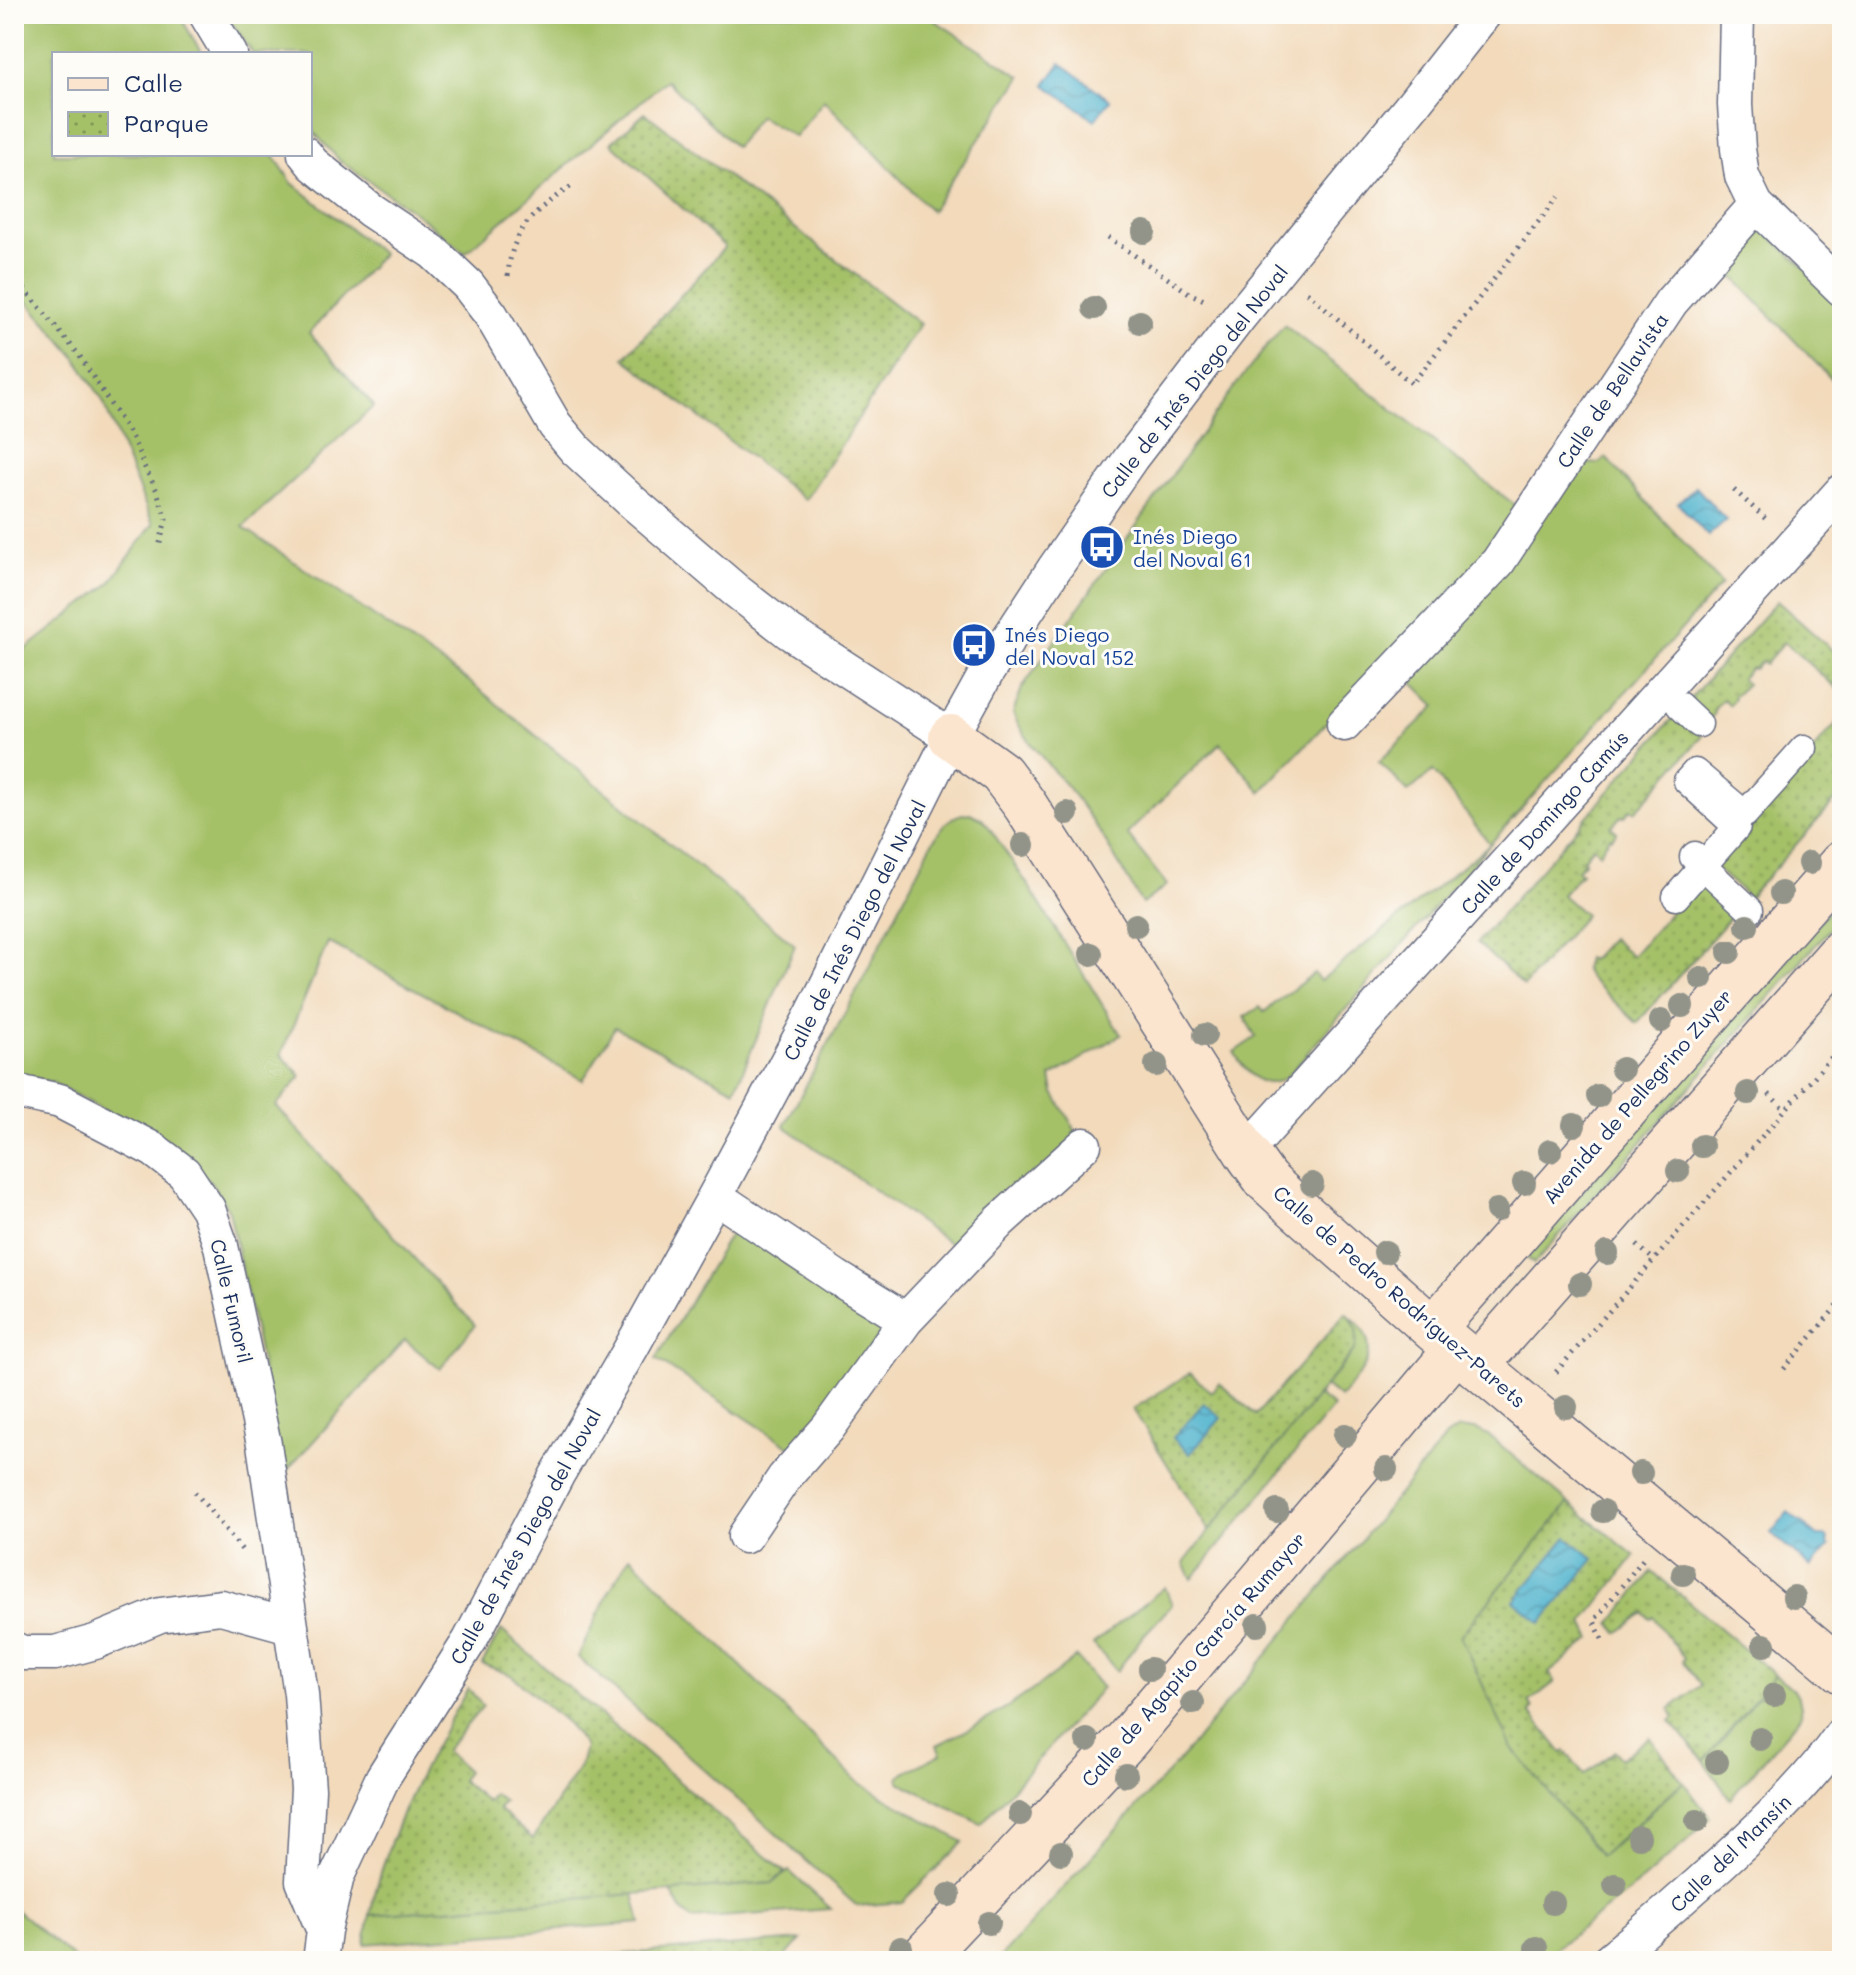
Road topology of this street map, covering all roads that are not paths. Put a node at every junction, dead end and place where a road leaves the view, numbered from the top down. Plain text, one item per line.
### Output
1 (206, 14) edge
2 (1484, 14) edge
3 (1737, 14) edge
4 (229, 52) edge
5 (307, 156) edge
6 (1756, 205) junction
7 (1842, 289) edge
8 (1842, 491) edge
9 (1679, 705) dead end
10 (1344, 724) dead end
11 (1699, 724) dead end
12 (951, 737) junction
13 (1804, 748) dead end
14 (1842, 863) edge
15 (1703, 866) junction
16 (1676, 897) dead end
17 (1750, 910) dead end
18 (1842, 951) edge
19 (14, 1091) edge
20 (1084, 1145) dead end
21 (1246, 1152) junction
22 (715, 1196) junction
23 (906, 1320) junction
24 (1455, 1348) junction
25 (745, 1536) dead end
26 (290, 1626) junction
27 (14, 1649) edge
28 (1842, 1671) edge
29 (1842, 1734) edge
30 (322, 1946) edge
31 (919, 1961) edge
32 (1608, 1961) edge

1 - 4 street
2 - 12 street, Calle de Inés Diego del Noval
3 - 6 street
5 - 12 street
6 - 7 street
6 - 10 street, Calle de Bellavista
8 - 21 street, Calle de Domingo Camús
9 - 11 street
12 - 21 main road, Calle de Pedro Rodríguez-Parets
12 - 22 street, Calle de Inés Diego del Noval
13 - 15 street
14 - 24 main road, Avenida de Pellegrino Zuyer
15 - 16 street
15 - 17 street
18 - 24 main road
19 - 26 street, Calle Fumoril
20 - 23 street
21 - 24 main road, Calle de Pedro Rodríguez-Parets
22 - 23 street
22 - 30 street, Calle de Inés Diego del Noval
23 - 25 street
24 - 28 main road, Calle de Pedro Rodríguez-Parets
24 - 31 main road, Calle de Agapito García Rumayor
26 - 27 street
26 - 30 street, Calle Fumoril
29 - 32 street, Calle del Mansín

